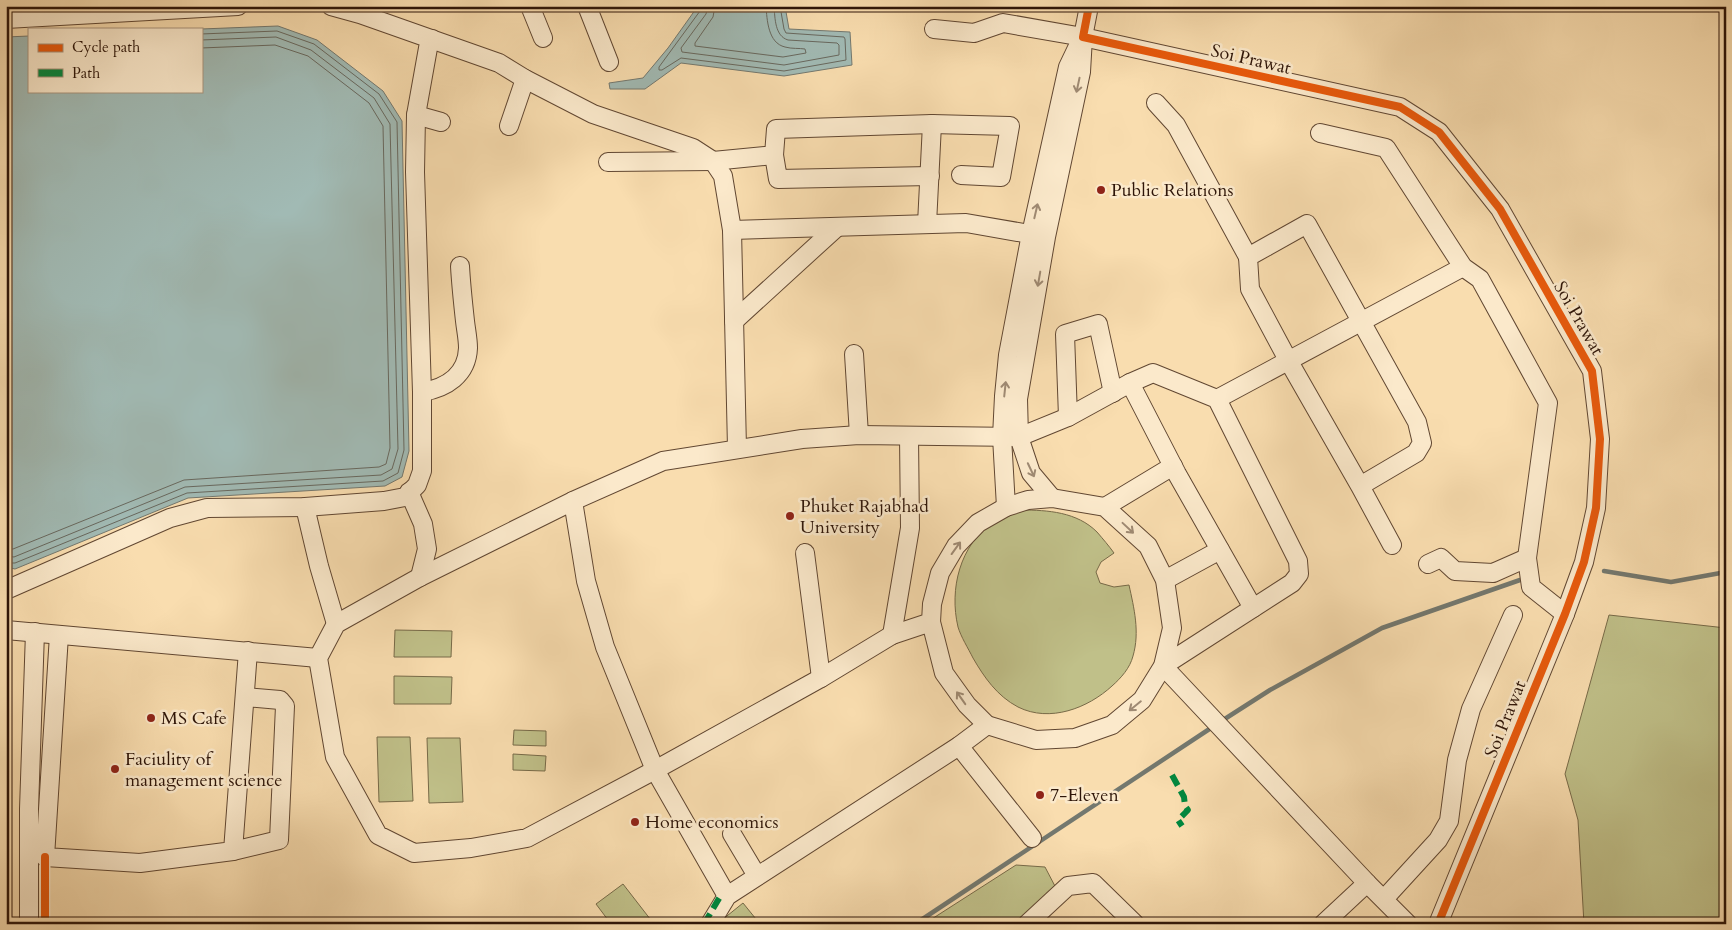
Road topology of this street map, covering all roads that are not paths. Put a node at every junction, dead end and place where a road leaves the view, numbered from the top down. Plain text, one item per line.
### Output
1 (238, 6) edge
2 (331, 6) edge
3 (530, 6) edge
4 (1089, 6) edge
5 (589, 7) edge
6 (1005, 15) edge
7 (6, 19) edge
8 (934, 29) dead end
9 (1083, 37) junction
10 (542, 38) dead end
11 (432, 39) junction
12 (609, 62) dead end
13 (525, 79) junction
14 (1156, 103) dead end
15 (416, 115) junction
16 (441, 122) dead end
17 (932, 124) junction
18 (509, 126) dead end
19 (1320, 133) dead end
20 (774, 155) junction
21 (713, 161) junction
22 (608, 162) dead end
23 (930, 176) junction
24 (961, 176) dead end
25 (927, 224) junction
26 (837, 227) junction
27 (732, 230) junction
28 (1038, 235) junction
29 (1248, 257) junction
30 (460, 266) dead end
31 (1463, 267) junction
32 (734, 321) junction
33 (1360, 321) junction
34 (854, 354) dead end
35 (1288, 360) junction
36 (1130, 383) junction
37 (422, 392) junction
38 (1113, 393) junction
39 (1217, 399) junction
40 (1068, 418) junction
41 (860, 436) junction
42 (909, 436) junction
43 (1011, 437) junction
44 (737, 448) junction
45 (1174, 466) junction
46 (1360, 486) junction
47 (410, 492) junction
48 (1052, 498) junction
49 (573, 501) junction
50 (305, 507) junction
51 (1006, 507) junction
52 (1105, 507) junction
53 (1392, 545) dead end
54 (1220, 550) junction
55 (805, 553) dead end
56 (1527, 558) junction
57 (1428, 564) dead end
58 (420, 577) junction
59 (1165, 580) junction
60 (6, 590) edge
61 (1253, 608) junction
62 (1564, 614) junction
63 (1513, 615) dead end
64 (931, 622) junction
65 (336, 624) junction
66 (6, 630) edge
67 (35, 632) junction
68 (59, 635) junction
69 (892, 635) junction
70 (248, 651) junction
71 (318, 658) junction
72 (1163, 666) junction
73 (821, 678) junction
74 (245, 698) junction
75 (987, 725) junction
76 (959, 746) junction
77 (655, 770) junction
78 (732, 834) dead end
79 (1032, 838) dead end
80 (233, 851) junction
81 (757, 876) junction
82 (1367, 883) junction
83 (727, 896) junction
84 (1384, 899) junction
85 (29, 924) edge
86 (710, 924) edge
87 (1028, 924) edge
88 (1135, 924) edge
89 (1323, 924) edge
90 (1408, 924) edge
91 (1438, 924) edge

1 - 7 street
2 - 11 street
3 - 10 street
4 - 9 street
5 - 12 street
6 - 8 street
6 - 9 street, Soi Prawat
9 - 28 street
9 - 62 street, Soi Prawat
11 - 13 street
11 - 15 street
13 - 18 street
13 - 21 street
14 - 29 street
15 - 16 street
15 - 37 street
17 - 20 street
17 - 23 street
17 - 24 street
19 - 31 street
20 - 21 street
20 - 23 street
21 - 22 street
21 - 27 street
23 - 25 street
25 - 26 street
25 - 28 street
26 - 27 street
26 - 32 street
27 - 32 street
28 - 43 street
29 - 33 street
29 - 35 street
30 - 37 street
31 - 33 street
31 - 56 street
32 - 44 street
33 - 35 street
33 - 46 street
34 - 41 street
35 - 39 street
35 - 46 street
36 - 38 street
36 - 39 street
36 - 45 street
37 - 47 street
38 - 40 street
38 - 40 street
39 - 61 street
40 - 43 street
41 - 42 street
41 - 44 street
42 - 43 street
42 - 69 street
43 -> 48 street
43 - 51 street
44 - 49 street
45 - 52 street
45 - 54 street
46 - 53 street
47 - 50 street
47 - 58 street
48 - 51 street
48 - 52 street
49 - 58 street
49 - 77 street
50 - 60 street
50 - 65 street
64 -> 51 street
52 -> 59 street
54 - 59 street
54 - 61 street
55 - 73 street
56 - 57 street
56 - 62 street
58 - 65 street
59 - 72 street
61 - 72 street
62 - 91 street, Soi Prawat
63 - 84 street
64 - 69 street
75 -> 64 street
65 - 71 street
66 - 67 street
67 - 68 street
67 - 85 street
68 - 70 street
68 - 80 street
69 - 73 street
70 - 71 street
70 - 74 street
71 - 77 street
72 -> 75 street
72 - 82 street
73 - 77 street
74 - 80 street
74 - 80 street
75 - 76 street
76 - 79 street
76 - 81 street
77 - 83 street
78 - 81 street
81 - 83 street
82 - 84 street
82 - 89 street
83 - 86 street
84 - 90 street
87 - 88 street

